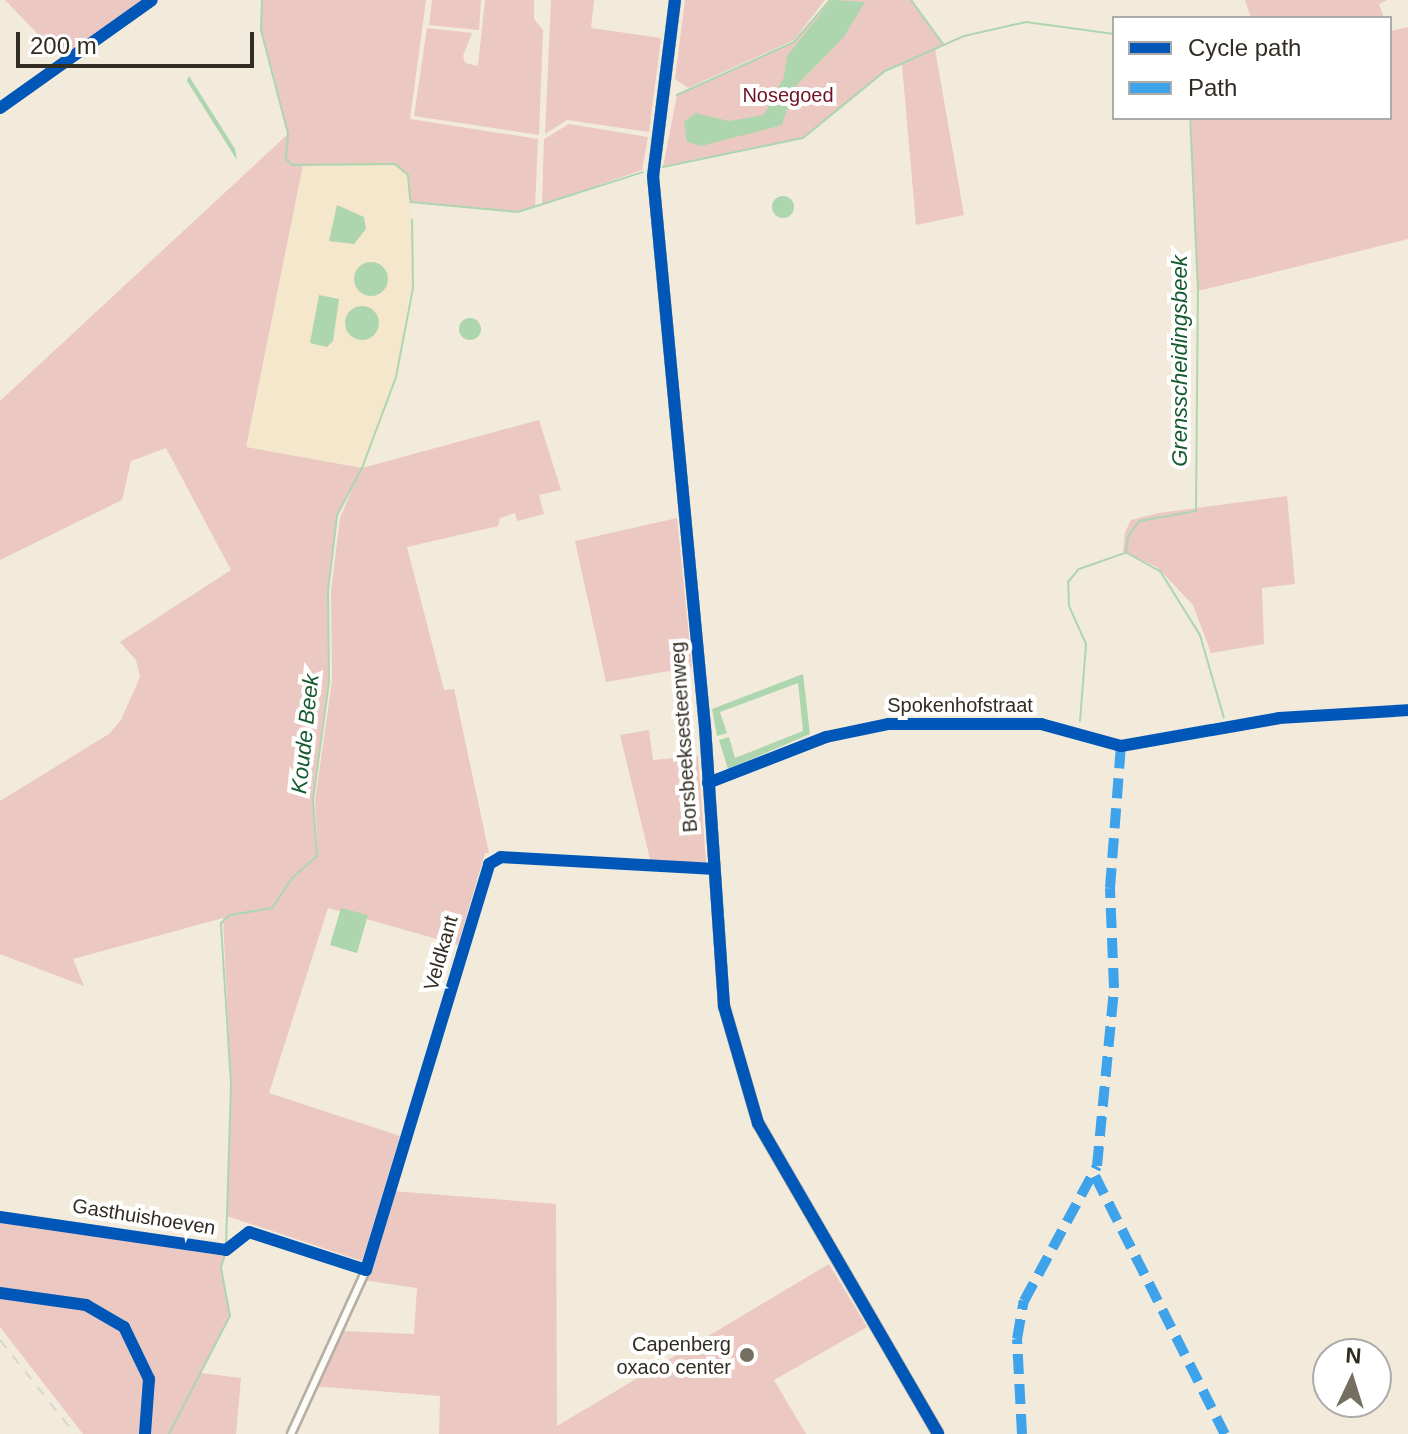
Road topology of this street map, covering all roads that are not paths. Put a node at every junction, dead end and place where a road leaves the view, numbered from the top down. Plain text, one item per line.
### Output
1 (152, 0) edge
2 (675, 0) edge
3 (0, 108) edge
4 (1408, 710) edge
5 (708, 783) junction
6 (714, 869) junction
7 (0, 1217) edge
8 (366, 1270) junction
9 (291, 1434) edge
10 (938, 1434) edge

1 - 3 street
2 - 5 street, Borsbeeksesteenweg
4 - 5 street, Spokenhofstraat
5 - 6 street, Borsbeeksesteenweg
6 - 8 street, Veldkant
6 - 10 street, Borsbeeksesteenweg
7 - 8 street, Gasthuishoeven
8 - 9 street, Veldkant

